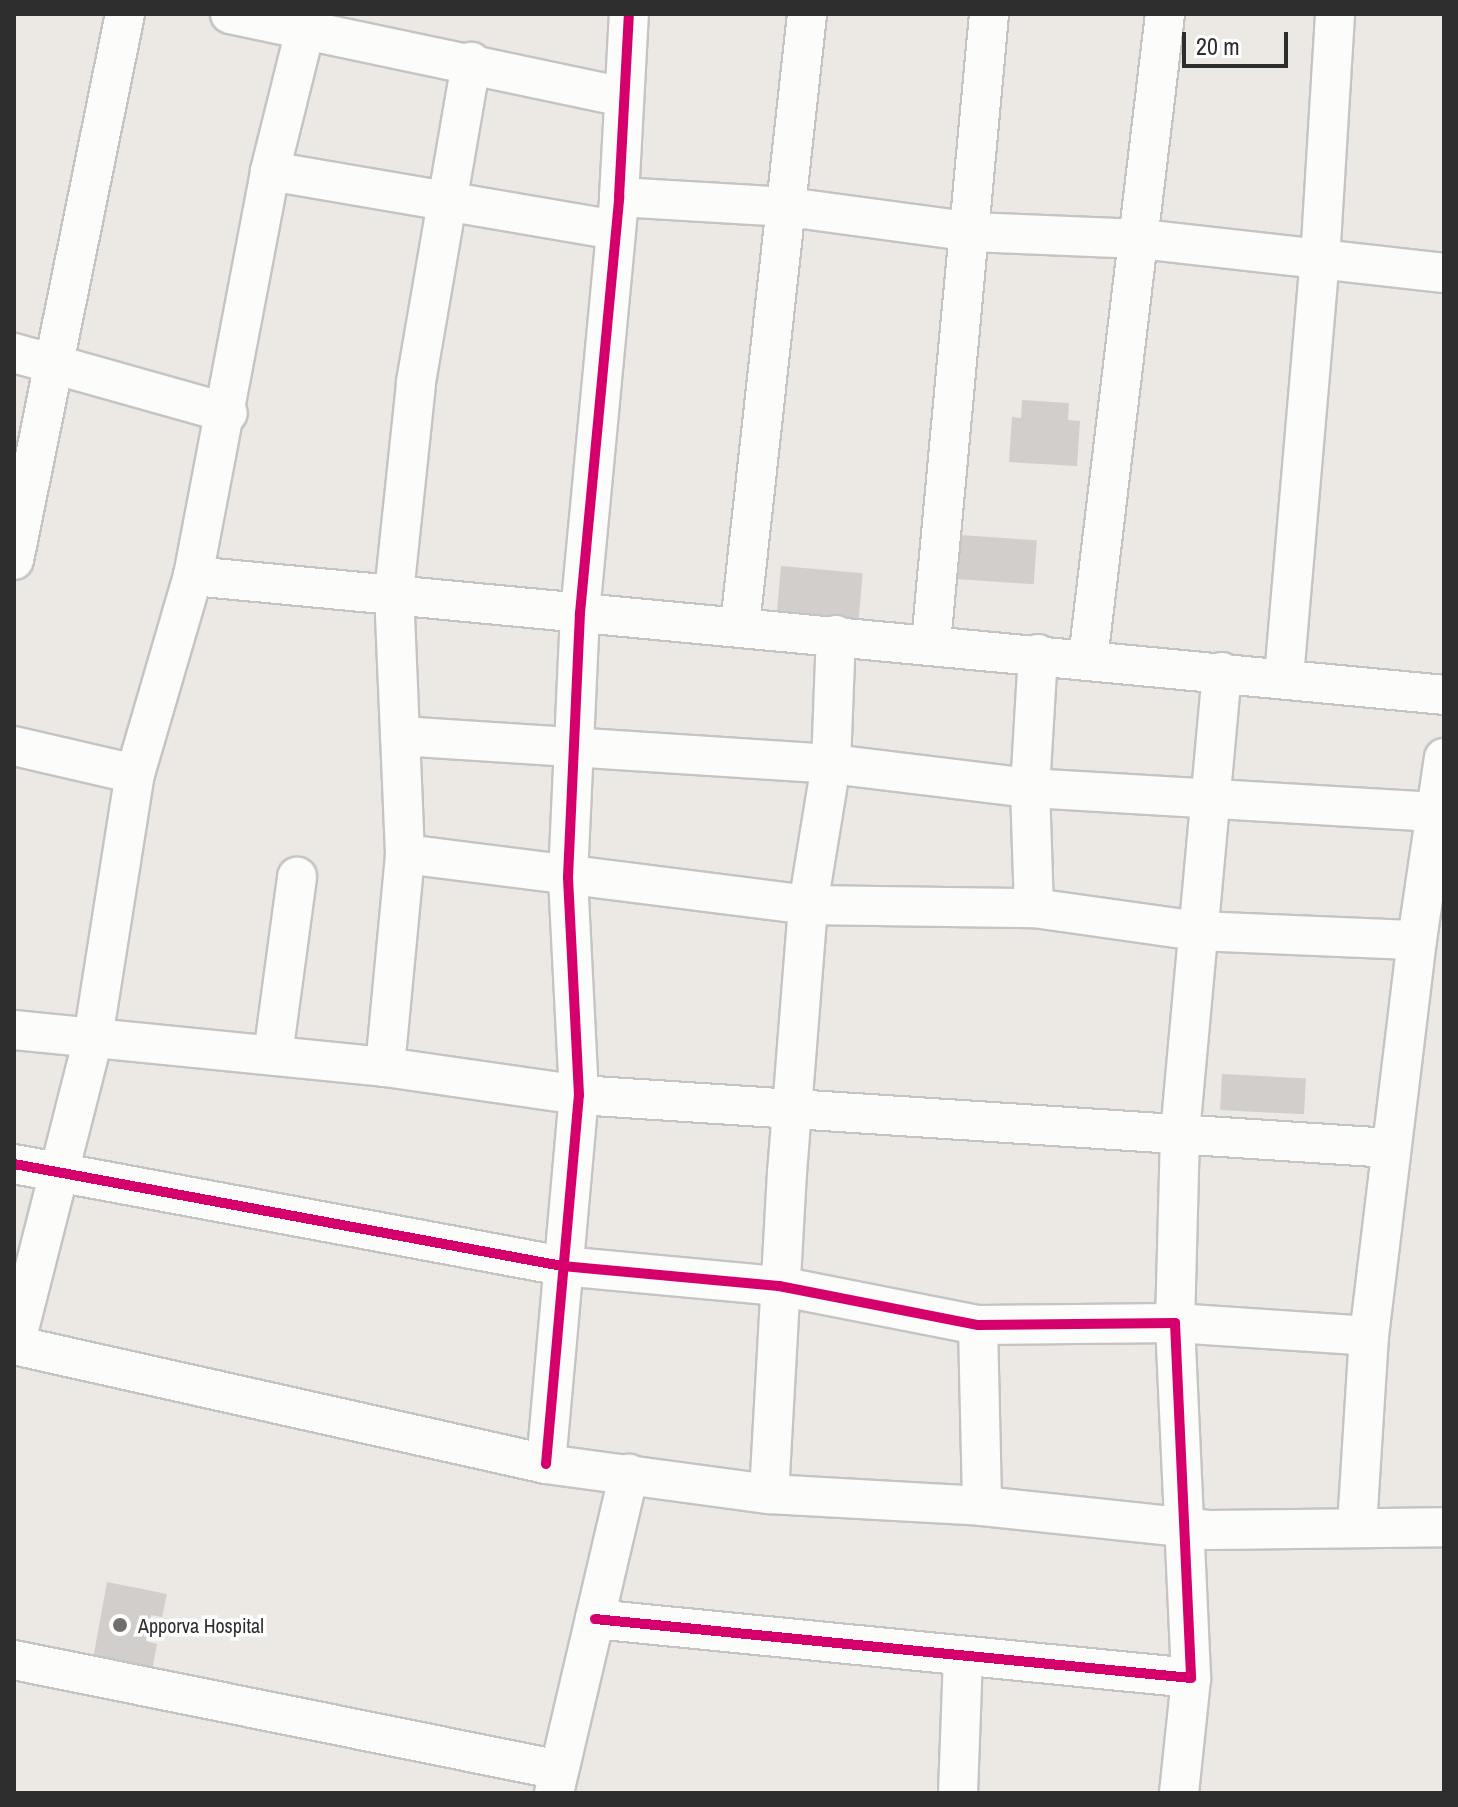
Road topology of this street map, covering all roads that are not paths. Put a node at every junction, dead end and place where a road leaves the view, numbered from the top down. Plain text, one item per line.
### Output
1 (125, 14) edge
2 (230, 14) edge
3 (629, 14) edge
4 (807, 14) edge
5 (989, 14) edge
6 (1165, 14) edge
7 (1335, 14) edge
8 (307, 22) edge
9 (471, 62) junction
10 (623, 97) junction
11 (270, 171) junction
12 (447, 199) junction
13 (788, 207) junction
14 (616, 214) junction
15 (972, 232) junction
16 (1141, 239) junction
17 (1320, 260) junction
18 (1444, 273) edge
19 (14, 353) edge
20 (53, 365) junction
21 (228, 413) junction
22 (14, 560) edge
23 (193, 576) junction
24 (394, 593) junction
25 (580, 613) junction
26 (740, 625) junction
27 (836, 635) junction
28 (931, 643) junction
29 (1038, 654) junction
30 (1088, 659) junction
31 (1222, 672) junction
32 (1284, 677) junction
33 (1444, 695) edge
34 (400, 736) junction
35 (14, 746) edge
36 (577, 747) junction
37 (1444, 758) edge
38 (831, 764) junction
39 (135, 774) junction
40 (1030, 788) junction
41 (1211, 796) junction
42 (1433, 812) junction
43 (405, 854) junction
44 (297, 877) dead end
45 (568, 877) junction
46 (808, 905) junction
47 (1034, 908) junction
48 (1198, 931) junction
49 (1417, 940) junction
50 (14, 1030) edge
51 (93, 1038) junction
52 (273, 1055) junction
53 (385, 1067) junction
54 (579, 1095) junction
55 (794, 1107) junction
56 (1180, 1134) junction
57 (1390, 1148) junction
58 (14, 1164) edge
59 (57, 1174) junction
60 (562, 1266) junction
61 (779, 1286) junction
62 (1175, 1323) junction
63 (978, 1325) junction
64 (1369, 1336) junction
65 (14, 1345) edge
66 (546, 1464) junction
67 (629, 1474) junction
68 (769, 1494) junction
69 (982, 1506) junction
70 (1357, 1526) junction
71 (1180, 1527) junction
72 (1444, 1527) edge
73 (595, 1619) junction
74 (963, 1657) junction
75 (14, 1660) edge
76 (1191, 1678) junction
77 (556, 1782) edge
78 (958, 1793) edge
79 (1179, 1793) edge

1 - 20 street
2 - 8 street
3 - 10 street
4 - 13 street
5 - 15 street
6 - 16 street
7 - 17 street
8 - 9 street
8 - 11 street
9 - 10 street
9 - 12 street
10 - 14 street
11 - 12 street
11 - 21 street
12 - 14 street
12 - 24 street
13 - 14 street
13 - 15 street
13 - 26 street
14 - 25 street
15 - 16 street
15 - 28 street
16 - 17 street
16 - 30 street
17 - 18 street
17 - 32 street
19 - 20 street
20 - 21 street
20 - 22 street
21 - 23 street
23 - 24 street
23 - 39 street
24 - 25 street
24 - 34 street
25 - 26 street
25 - 36 street
26 - 27 street
27 - 28 street
27 - 38 street
28 - 29 street
29 - 30 street
29 - 40 street
30 - 31 street
31 - 32 street
31 - 41 street
32 - 33 street
34 - 36 street
34 - 43 street
35 - 39 street
36 - 38 street
36 - 45 street
37 - 42 street
38 - 40 street
38 - 46 street
39 - 51 street
40 - 41 street
40 - 47 street
41 - 42 street
41 - 48 street
42 - 49 street
43 - 45 street
43 - 53 street
44 - 52 street
45 - 46 street
45 - 54 street
46 - 47 street
46 - 55 street
47 - 48 street
48 - 49 street
48 - 56 street
49 - 57 street
50 - 51 street
51 - 52 street
51 - 59 street
52 - 53 street
53 - 54 street
54 - 55 street
54 - 60 street
55 - 56 street
55 - 61 street
56 - 57 street
56 - 62 street
57 - 64 street
58 - 59 street
59 - 60 street
59 - 65 street
60 - 61 street
60 - 66 street
61 - 63 street
61 - 68 street
62 - 63 street
62 - 64 street
62 - 71 street
63 - 69 street
64 - 70 street
65 - 66 street
66 - 67 street
67 - 68 street
67 - 73 street
68 - 69 street
69 - 71 street
70 - 71 street
70 - 72 street
71 - 76 street
73 - 74 street
73 - 77 street
74 - 76 street
74 - 78 street
75 - 77 street
76 - 79 street

